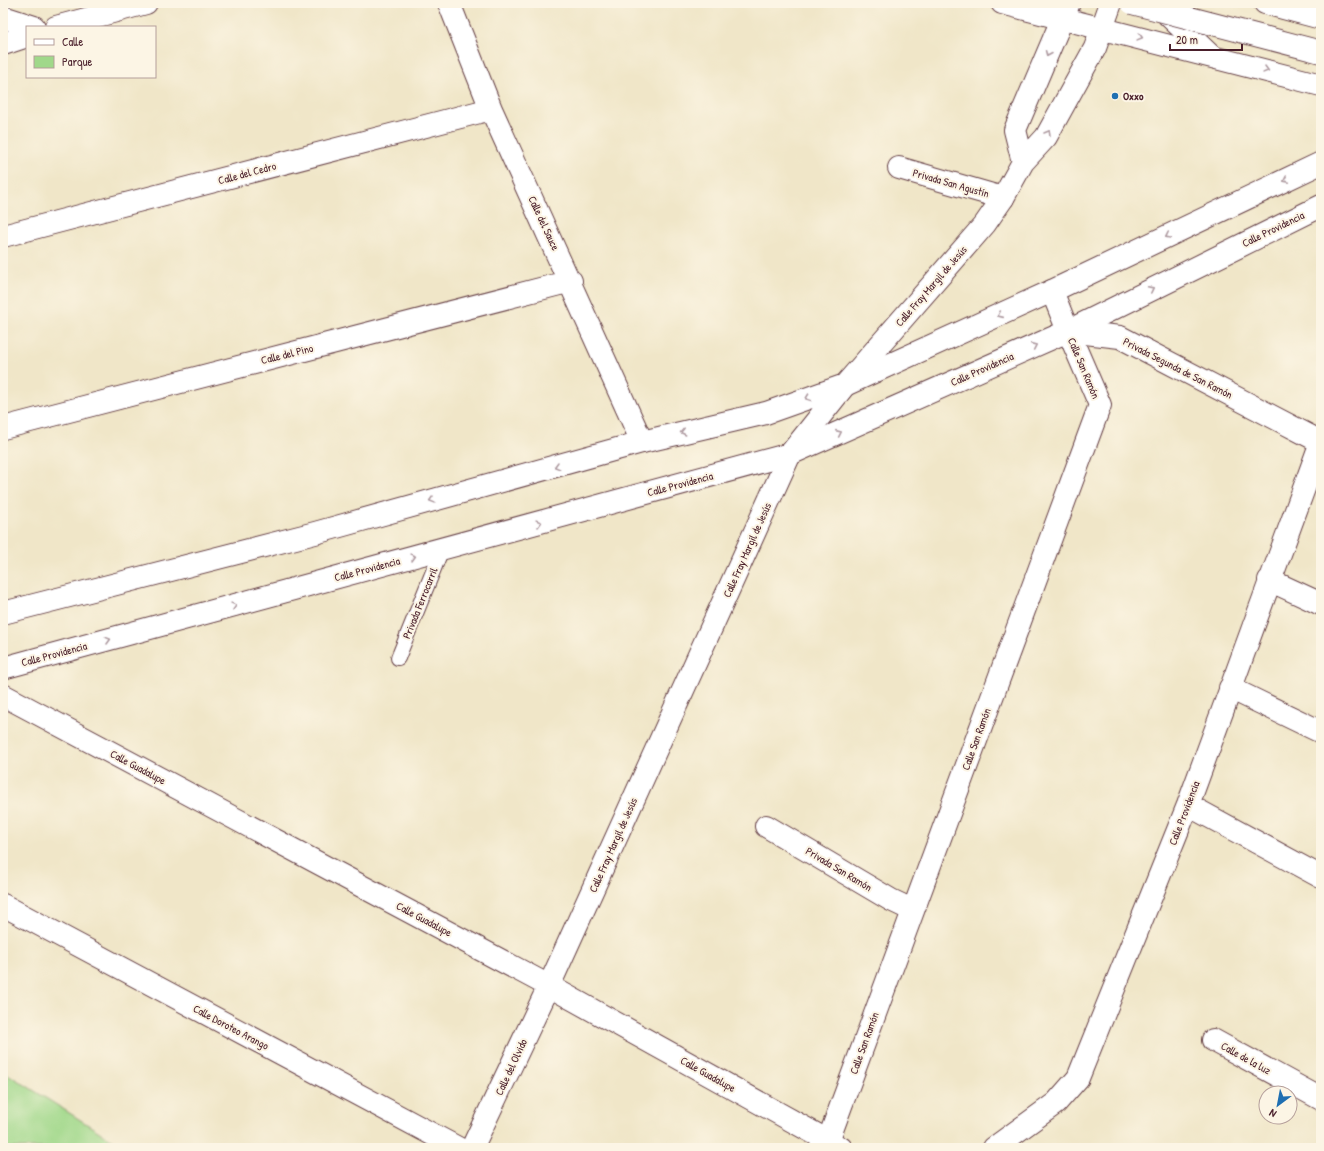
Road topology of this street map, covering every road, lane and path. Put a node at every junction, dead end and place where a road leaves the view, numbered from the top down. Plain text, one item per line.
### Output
1 (146, 3) edge
2 (449, 3) edge
3 (1002, 3) edge
4 (1111, 3) edge
5 (1132, 3) edge
6 (1166, 3) edge
7 (1265, 3) edge
8 (1066, 10) edge
9 (3, 17) edge
10 (1321, 18) edge
11 (31, 26) edge
12 (60, 26) edge
13 (1102, 28) junction
14 (26, 36) edge
15 (3, 44) edge
16 (1321, 52) edge
17 (1211, 56) junction
18 (1321, 84) edge
19 (491, 109) junction
20 (1023, 162) junction
21 (1321, 163) edge
22 (899, 168) dead end
23 (1003, 198) junction
24 (1321, 206) edge
25 (3, 236) edge
26 (571, 281) junction
27 (1052, 292) junction
28 (1068, 331) junction
29 (845, 384) junction
30 (3, 428) edge
31 (642, 442) junction
32 (1321, 442) edge
33 (790, 454) junction
34 (442, 549) junction
35 (1269, 580) junction
36 (1321, 604) edge
37 (3, 613) edge
38 (398, 658) dead end
39 (3, 668) edge
40 (1230, 688) junction
41 (3, 695) edge
42 (1321, 732) edge
43 (1188, 805) junction
44 (766, 826) dead end
45 (1321, 877) edge
46 (3, 905) edge
47 (912, 910) junction
48 (549, 986) junction
49 (1213, 1040) dead end
50 (1321, 1099) edge
51 (831, 1146) edge
52 (458, 1148) edge
53 (472, 1148) edge
54 (994, 1148) edge

1 - 12 street
2 - 19 street, Calle del Sauce
3 - 8 street
4 - 13 street, Calle Fray Margil de Jesús
5 - 16 street, bridge
6 - 17 street
7 - 10 street
8 - 13 street
8 -> 20 street
9 - 11 street
13 -> 17 street
20 -> 13 street, Calle Fray Margil de Jesús
14 - 15 street
17 -> 18 street
19 - 25 street, Calle del Cedro
19 - 26 street, Calle del Sauce
20 - 23 street, Calle Fray Margil de Jesús
21 -> 27 street
22 - 23 street, Privada San Agustín
23 - 29 street, Calle Fray Margil de Jesús
28 -> 24 street, Calle Providencia
26 - 30 street, Calle del Pino
26 - 31 street, Calle del Sauce
27 - 28 street
27 -> 29 street
28 - 32 street, Privada Segunda de San Ramón
33 -> 28 street, Calle Providencia
28 - 47 street, Calle San Ramón
29 -> 31 street
29 - 33 street, Calle Fray Margil de Jesús
31 -> 37 street
32 - 35 street, Calle Providencia
34 -> 33 street, Calle Providencia
33 - 48 street, Calle Fray Margil de Jesús
34 - 38 lane, Privada Ferrocarril
39 -> 34 street, Calle Providencia
35 - 36 street
35 - 40 street, Calle Providencia
40 - 42 street
40 - 43 street, Calle Providencia
41 - 48 street, Calle Guadalupe
43 - 45 street
43 - 54 street, Calle Providencia
44 - 47 street, Privada San Ramón
46 - 52 street, Calle Doroteo Arango
47 - 51 street, Calle San Ramón
48 - 51 street, Calle Guadalupe
48 - 53 street, Calle del Olvido
49 - 50 street, Calle de la luz

